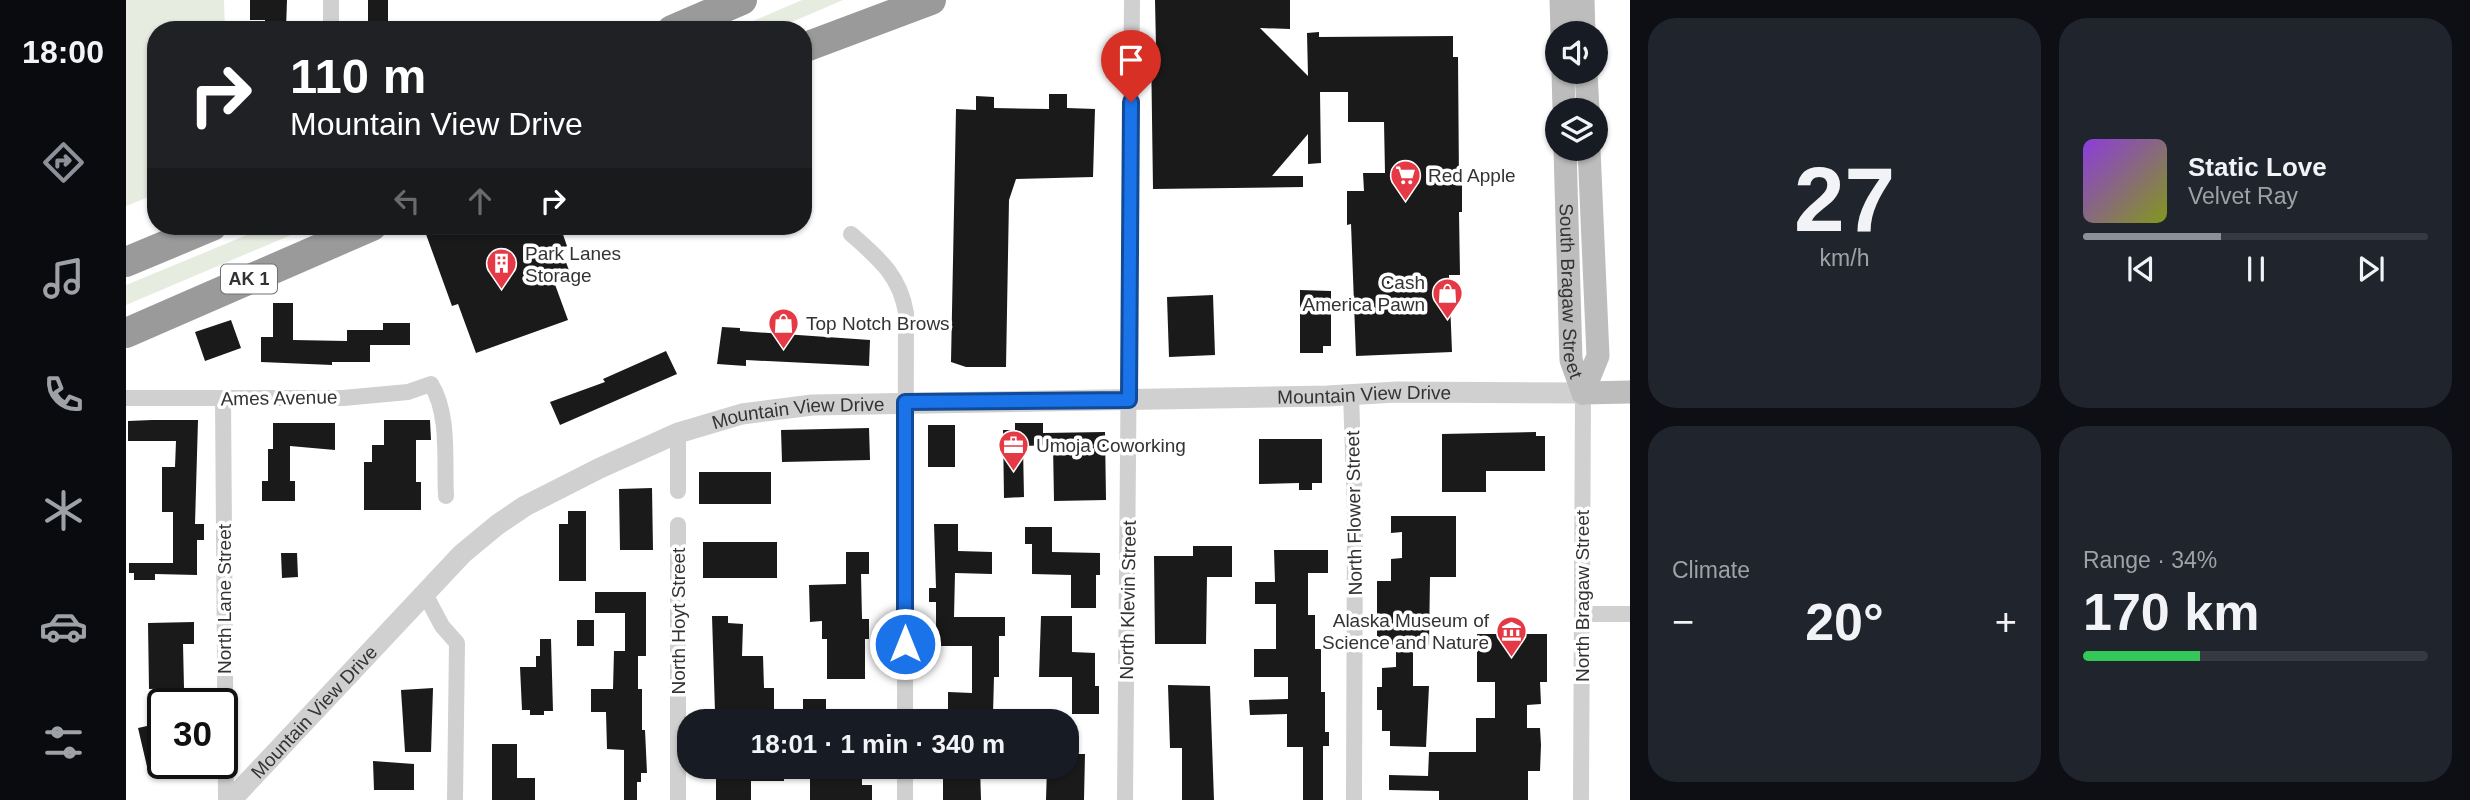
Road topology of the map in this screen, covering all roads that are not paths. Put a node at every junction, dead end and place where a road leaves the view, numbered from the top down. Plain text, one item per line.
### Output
1 (331, 0) edge
2 (742, 0) edge
3 (902, 0) edge
4 (931, 0) edge
5 (1132, 0) edge
6 (1561, 0) edge
7 (1583, 0) edge
8 (331, 21) edge
9 (693, 21) edge
10 (1562, 21) edge
11 (1584, 21) edge
12 (812, 42) edge
13 (812, 43) edge
14 (1565, 161) edge
15 (1590, 161) edge
16 (851, 234) dead end
17 (190, 235) edge
18 (351, 235) edge
19 (126, 262) edge
20 (126, 332) edge
21 (1630, 392) edge
22 (1583, 393) junction
23 (1351, 395) junction
24 (126, 398) edge
25 (223, 399) junction
26 (1129, 400) junction
27 (905, 402) junction
28 (678, 433) junction
29 (678, 491) dead end
30 (446, 496) dead end
31 (678, 525) dead end
32 (425, 594) junction
33 (1582, 614) junction
34 (1630, 614) edge
35 (905, 709) edge
36 (905, 779) edge
37 (229, 800) edge
38 (455, 800) edge
39 (678, 800) edge
40 (905, 800) edge
41 (1125, 800) edge
42 (1354, 800) edge
43 (1581, 800) edge

1 - 8 street
2 - 9 highway
3 - 12 highway
4 - 13 highway
5 - 26 street, North Klevin Street
6 - 10 main road
7 - 11 main road
14 - 22 main road, South Bragaw Street
15 - 22 main road, South Bragaw Street
16 - 27 street
17 - 19 highway
18 - 20 highway, AK 1
21 - 22 main road, Mountain View Drive
22 - 23 street, Mountain View Drive
22 - 33 street, North Bragaw Street
23 - 26 street, Mountain View Drive
23 - 42 street, North Flower Street
24 - 25 street, Ames Avenue
25 - 30 street, Ames Avenue
25 - 37 street, North Lane Street
26 - 27 street, Mountain View Drive
26 - 41 street, North Klevin Street
27 - 28 street, Mountain View Drive
27 - 35 street
28 - 29 street
28 - 32 street, Mountain View Drive
31 - 39 street, North Hoyt Street
32 - 37 street, Mountain View Drive
32 - 38 street
33 - 34 street
33 - 43 street, North Bragaw Street
36 - 40 street

